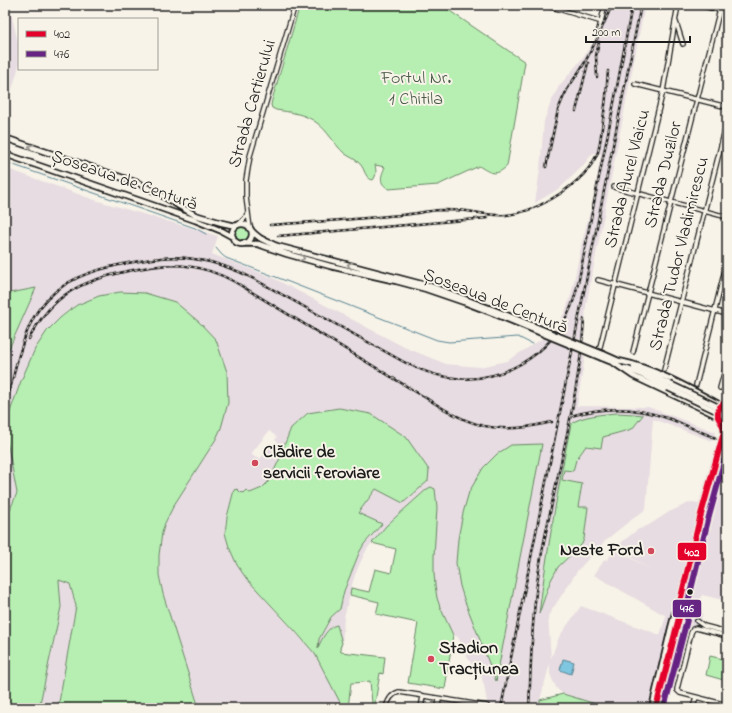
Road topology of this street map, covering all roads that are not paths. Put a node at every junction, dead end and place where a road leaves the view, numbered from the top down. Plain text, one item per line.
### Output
1 (295, 5) edge
2 (545, 5) edge
3 (605, 5) edge
4 (678, 5) edge
5 (700, 5) edge
6 (721, 5) edge
7 (720, 10) junction
8 (727, 12) edge
9 (675, 21) junction
10 (602, 22) junction
11 (599, 30) dead end
12 (683, 44) dead end
13 (635, 84) dead end
14 (663, 91) junction
15 (697, 100) junction
16 (727, 107) edge
17 (727, 122) edge
18 (5, 138) edge
19 (5, 154) edge
20 (614, 186) dead end
21 (638, 193) junction
22 (671, 203) junction
23 (248, 211) junction
24 (704, 211) junction
25 (727, 217) edge
26 (238, 225) junction
27 (250, 229) junction
28 (233, 237) junction
29 (244, 243) junction
30 (727, 262) edge
31 (598, 280) dead end
32 (615, 285) junction
33 (648, 294) junction
34 (682, 302) junction
35 (715, 310) junction
36 (494, 312) junction
37 (727, 314) edge
38 (633, 352) dead end
39 (601, 357) junction
40 (616, 362) junction
41 (727, 363) edge
42 (664, 370) dead end
43 (696, 385) dead end
44 (669, 386) junction
45 (720, 388) dead end
46 (725, 404) edge
47 (727, 411) edge
48 (727, 416) edge
49 (719, 418) junction
50 (727, 423) edge
51 (727, 427) edge
52 (724, 432) junction
53 (697, 621) dead end
54 (676, 622) junction
55 (727, 632) edge
56 (727, 636) edge
57 (666, 670) junction
58 (681, 673) junction
59 (423, 696) junction
60 (696, 697) junction
61 (439, 699) junction
62 (458, 702) junction
63 (727, 705) edge
64 (474, 706) edge
65 (487, 706) dead end
66 (386, 708) edge
67 (421, 708) edge
68 (438, 708) edge
69 (457, 708) edge
70 (652, 708) edge
71 (656, 708) edge
72 (693, 708) edge

1 - 23 street, Strada Cartierului
2 - 10 street
3 - 10 street
4 - 9 street, Strada Aurel Vlaicu
5 - 7 street
6 - 7 street, Strada Duzilor
7 - 8 street
7 - 15 street, Strada Duzilor
9 - 12 street
9 - 14 street, Strada Aurel Vlaicu
10 - 11 street
13 - 14 street
14 - 15 street
14 - 21 street, Strada Aurel Vlaicu
15 - 16 street
15 - 22 street, Strada Duzilor
17 - 24 street, Strada Tudor Vladimirescu
26 -> 18 main road, Șoseaua de Centură
19 - 28 main road, Șoseaua de Centură
20 - 21 street
21 - 22 street
21 - 32 street, Strada Aurel Vlaicu
22 - 24 street
22 - 33 street, Strada Duzilor
23 - 26 street
23 - 27 street, Strada Cartierului
24 - 25 street
24 - 34 street, Strada Tudor Vladimirescu
26 - 27 main road, Șoseaua de Centură
26 - 28 main road
27 - 29 main road
36 -> 27 main road, Șoseaua de Centură
28 - 29 main road, Șoseaua de Centură
29 -> 36 main road, Șoseaua de Centură
30 - 35 street
31 - 32 street
32 - 33 street
32 - 39 street, Strada Aurel Vlaicu
33 - 34 street
33 - 38 street, Strada Duzilor
34 - 35 street
34 - 42 street, Strada Tudor Vladimirescu
35 - 37 street
35 - 43 street
36 - 39 main road, Șoseaua de Centură, bridge
39 - 40 main road, Șoseaua de Centură
40 - 44 main road, Șoseaua de Centură
40 - 46 main road
40 - 49 main road
41 - 45 street
44 - 47 main road, Șoseaua de Centură, bridge
44 - 48 main road, Șoseaua de Centură, bridge
46 - 49 main road
49 - 50 main road
49 - 52 main road
51 - 52 main road
52 - 54 main road, bridge
53 - 55 street
54 - 57 main road
54 - 70 main road
56 - 58 street
57 - 58 street
57 - 71 main road
58 - 60 street
59 - 61 street
59 - 66 street
59 - 67 street
60 - 63 street
60 - 72 street
61 - 62 street
61 - 68 street
62 - 64 street
62 - 69 street
64 - 65 street

